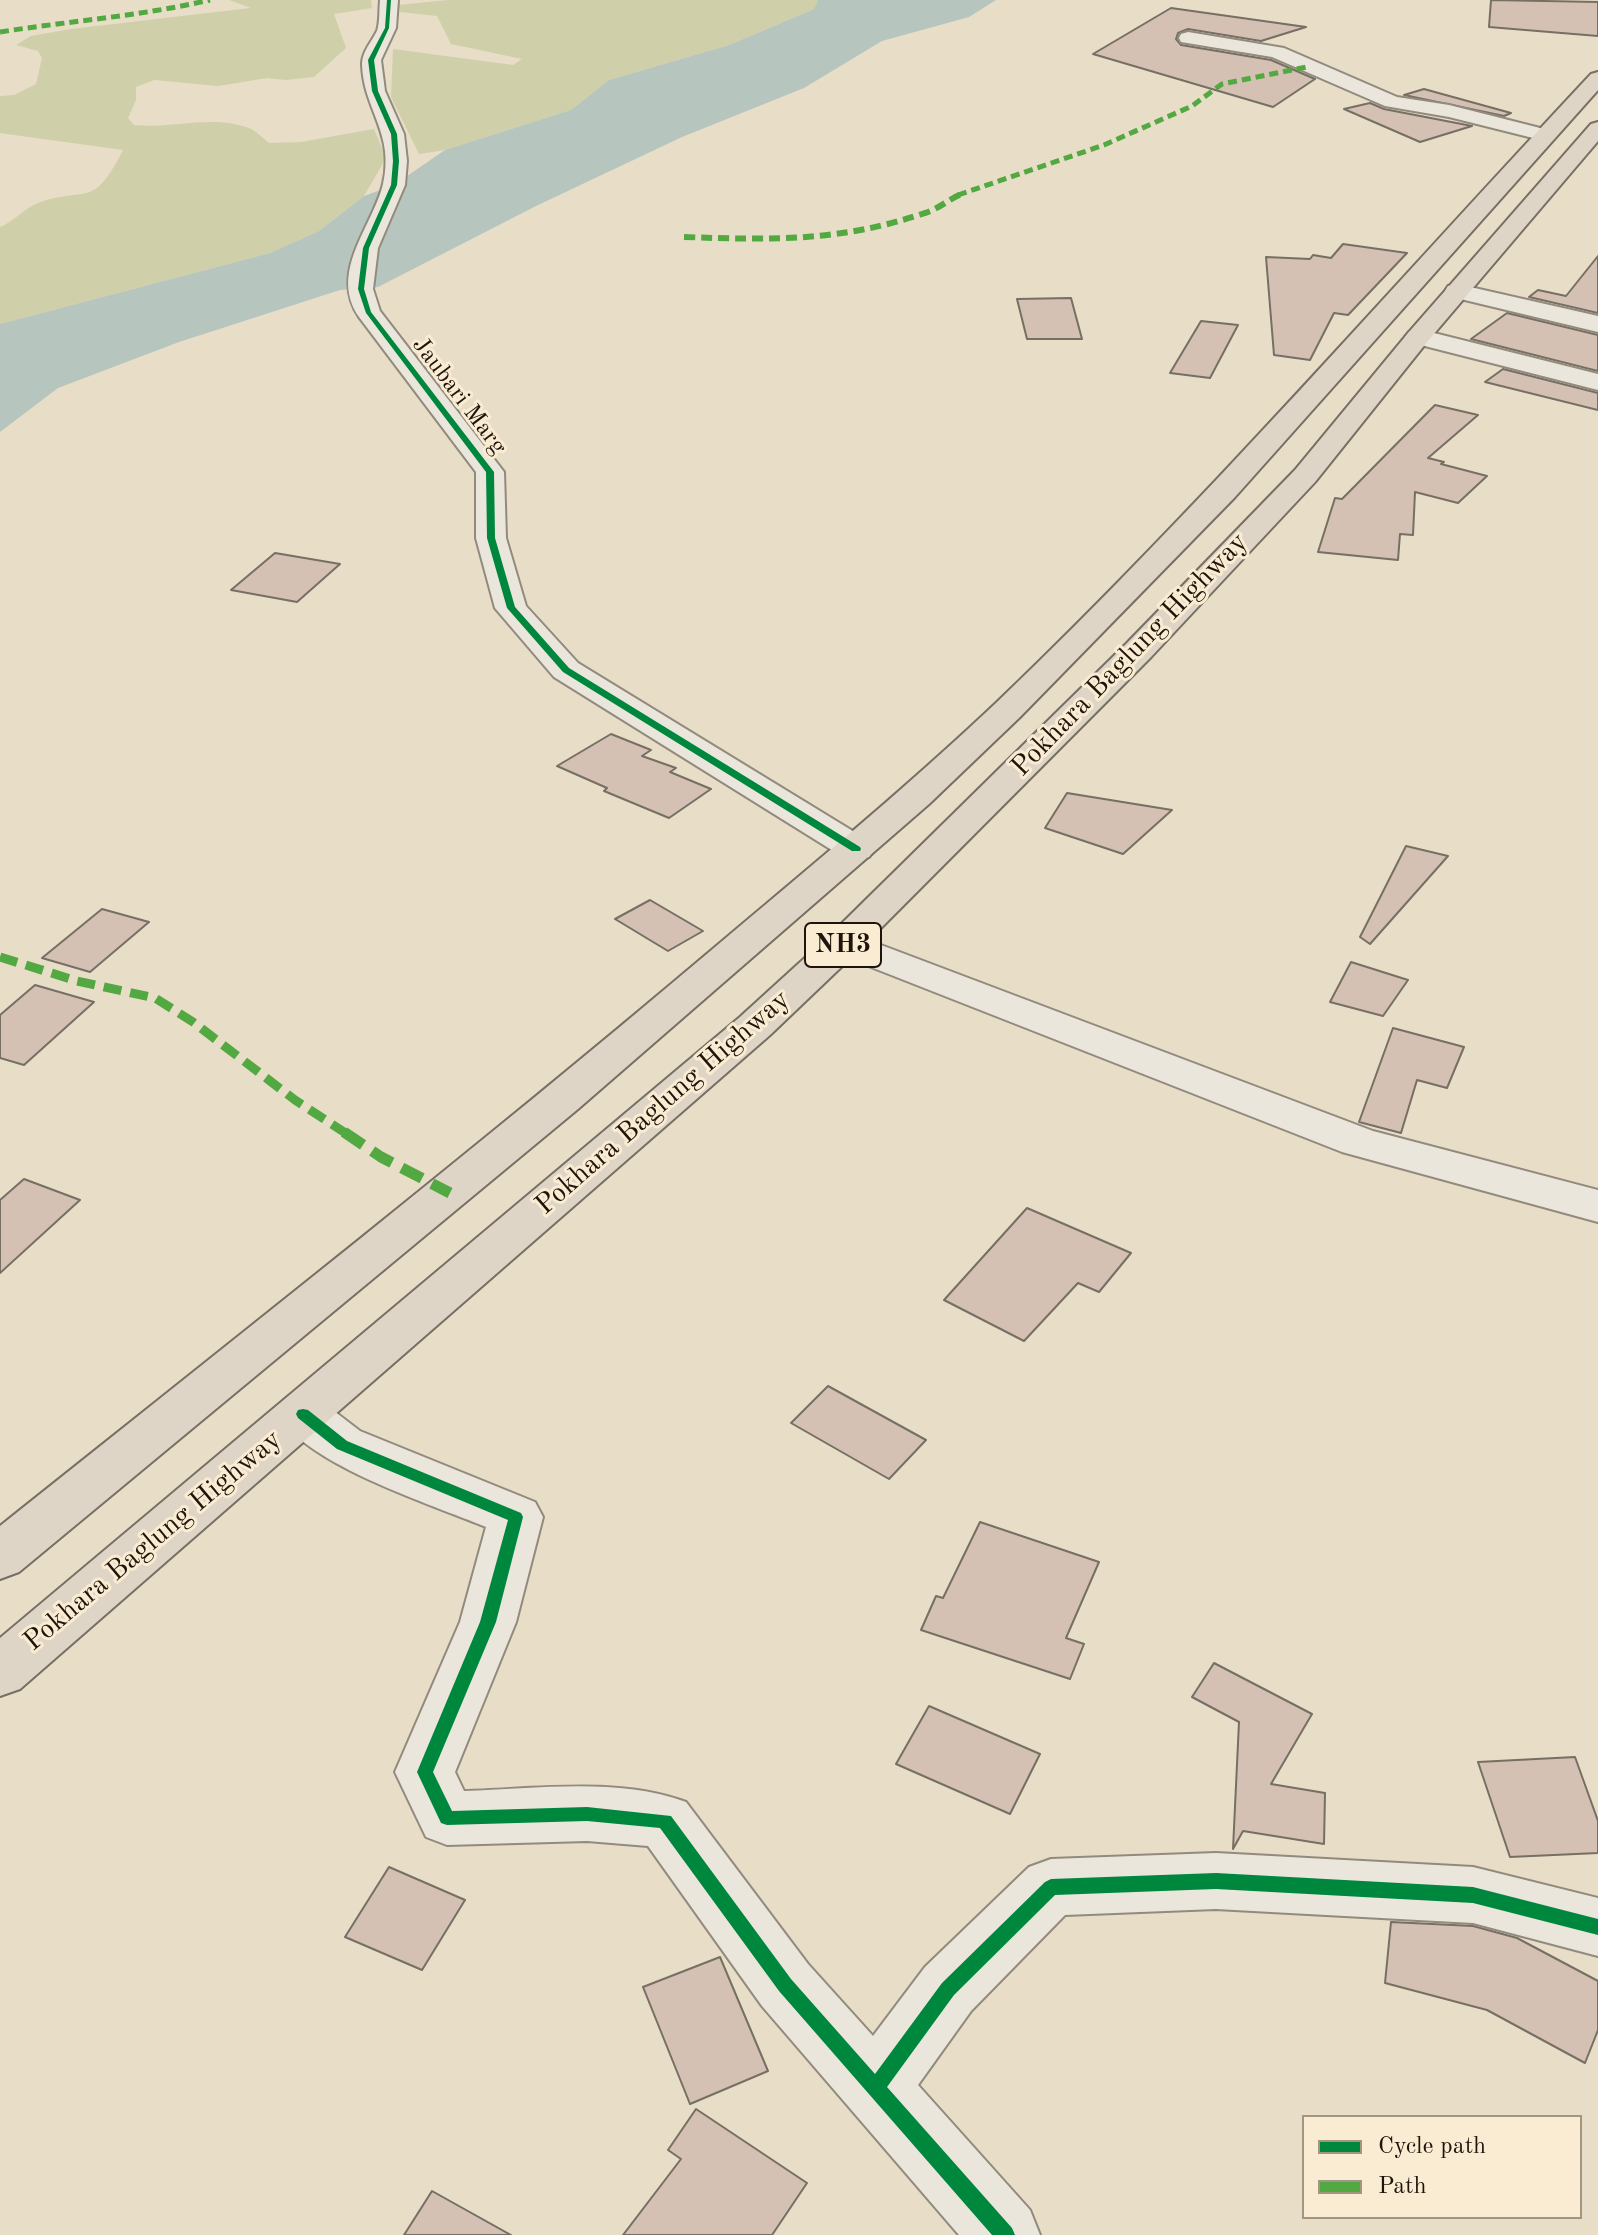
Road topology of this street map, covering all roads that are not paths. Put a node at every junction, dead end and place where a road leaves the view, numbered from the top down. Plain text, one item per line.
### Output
1 (389, 0) edge
2 (1188, 38) dead end
3 (1598, 78) edge
4 (1545, 135) junction
5 (1594, 138) edge
6 (1457, 291) junction
7 (1418, 337) junction
8 (1586, 347) edge
9 (1598, 382) edge
10 (856, 849) junction
11 (844, 943) junction
12 (1598, 1206) edge
13 (303, 1414) junction
14 (0, 1557) edge
15 (0, 1672) edge
16 (1598, 1927) edge
17 (875, 2089) junction
18 (1005, 2235) edge

1 - 10 street, Jaubari Marg
2 - 4 street
3 - 4 highway, Pokhara Baglung Highway
4 - 10 highway, Pokhara Baglung Highway
5 - 6 highway, Pokhara Baglung Highway / NH3
6 - 7 highway, Pokhara Baglung Highway / NH3
6 - 8 street
7 - 8 street
7 - 11 highway, Pokhara Baglung Highway / NH3
8 - 9 street
10 - 14 highway, Pokhara Baglung Highway
11 - 12 street
11 - 13 highway, Pokhara Baglung Highway / NH3
13 - 15 highway, Pokhara Baglung Highway / NH3
13 - 17 street
16 - 17 street
17 - 18 street

